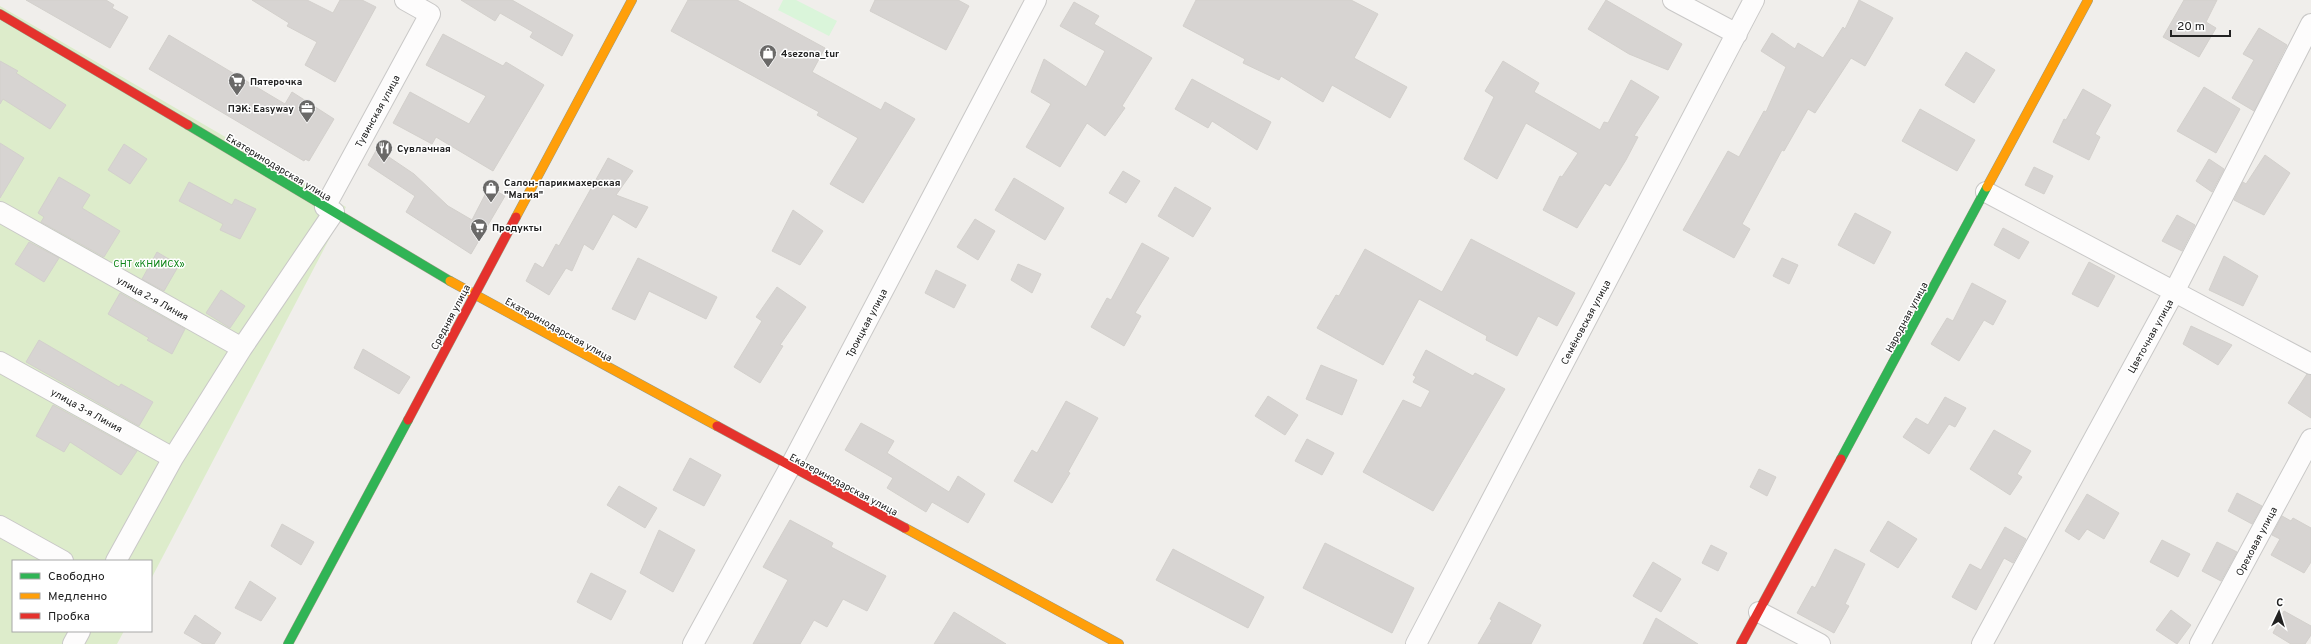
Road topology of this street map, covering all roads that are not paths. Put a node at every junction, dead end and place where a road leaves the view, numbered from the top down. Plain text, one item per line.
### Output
1 (632, 0) edge
2 (1036, 0) edge
3 (1673, 0) edge
4 (1754, 0) edge
5 (2088, 0) edge
6 (419, 6) edge
7 (0, 14) edge
8 (2311, 24) edge
9 (1737, 34) junction
10 (1986, 192) junction
11 (330, 210) junction
12 (0, 212) edge
13 (2174, 292) junction
14 (474, 295) junction
15 (242, 348) junction
16 (0, 362) edge
17 (2311, 364) edge
18 (2311, 439) edge
19 (173, 458) junction
20 (790, 468) junction
21 (0, 526) edge
22 (61, 560) edge
23 (117, 560) edge
24 (1759, 612) junction
25 (79, 632) edge
26 (73, 644) edge
27 (288, 644) edge
28 (693, 644) edge
29 (1119, 644) edge
30 (1416, 644) edge
31 (1741, 644) edge
32 (1820, 644) edge
33 (1982, 644) edge
34 (2200, 644) edge

1 - 14 street, Средняя улица
2 - 20 street, Троицкая улица
3 - 9 street
4 - 9 street, Семёновская улица
5 - 10 street, Народная улица
6 - 11 street, Тувинская улица
7 - 11 street, Екатеринодарская улица
8 - 13 street, Цветочная улица
9 - 30 street, Семёновская улица
10 - 13 street
10 - 24 street, Народная улица
11 - 14 street, Екатеринодарская улица
11 - 15 street, Тувинская улица
12 - 15 street, улица 2-я Линия
13 - 17 street
13 - 33 street, Цветочная улица
14 - 20 street, Екатеринодарская улица
14 - 27 street, Средняя улица
15 - 19 street, Тувинская улица
16 - 19 street, улица 3-я Линия
18 - 34 street, Ореховая улица
19 - 23 street, Тувинская улица
20 - 28 street, Троицкая улица
20 - 29 street, Екатеринодарская улица
21 - 22 street
24 - 31 street, Народная улица
24 - 32 street
25 - 26 street

